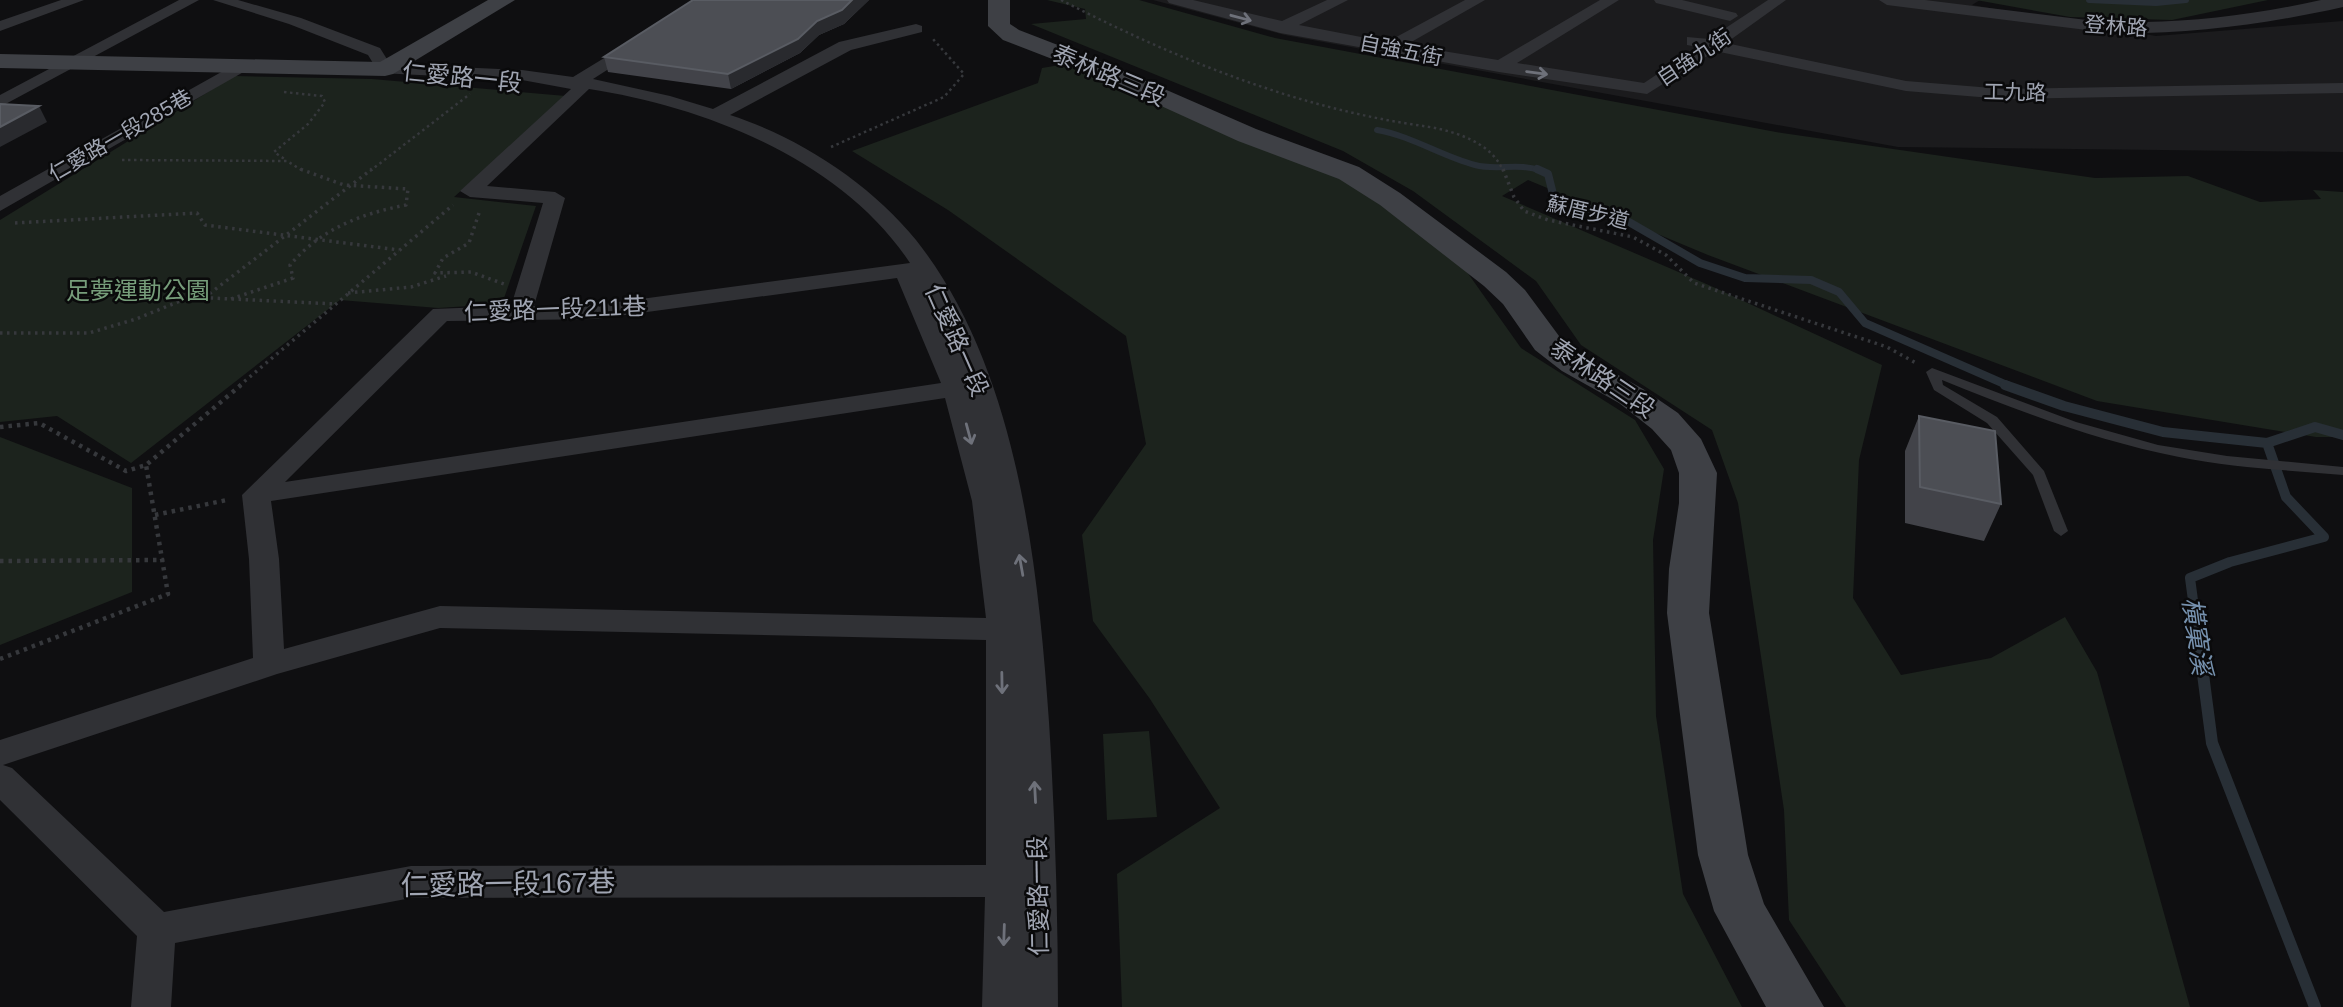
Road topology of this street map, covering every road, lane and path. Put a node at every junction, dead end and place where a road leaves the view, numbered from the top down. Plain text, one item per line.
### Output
1 (76, 0) edge
2 (191, 0) edge
3 (220, 0) edge
4 (504, 0) edge
5 (999, 0) edge
6 (1061, 0) edge
7 (1175, 0) edge
8 (1337, 0) edge
9 (1477, 0) edge
10 (1611, 0) edge
11 (1662, 0) edge
12 (1754, 0) edge
13 (1777, 0) edge
14 (1887, 0) edge
15 (2343, 1) edge
16 (1730, 16) junction
17 (0, 26) edge
18 (2103, 27) joint
19 (1280, 28) junction
20 (921, 30) joint
21 (646, 37) edge
22 (1693, 41) junction
23 (1713, 46) junction
24 (1388, 48) junction
25 (0, 61) edge
26 (77, 63) junction
27 (241, 66) junction
28 (298, 67) junction
29 (1499, 67) junction
30 (385, 69) junction
31 (491, 78) junction
32 (579, 86) junction
33 (1629, 87) junction
34 (2343, 88) edge
35 (0, 102) edge
36 (714, 116) junction
37 (804, 158) junction
38 (79, 159) junction
39 (287, 161) junction
40 (350, 186) junction
41 (477, 191) junction
42 (0, 205) edge
43 (13, 223) dead end
44 (286, 234) junction
45 (318, 239) junction
46 (399, 250) junction
47 (915, 269) junction
48 (447, 276) junction
49 (530, 284) junction
50 (348, 293) junction
51 (204, 298) junction
52 (230, 299) junction
53 (336, 304) junction
54 (521, 312) junction
55 (0, 333) edge
56 (1932, 372) junction
57 (969, 387) junction
58 (0, 427) edge
59 (146, 465) junction
60 (2343, 471) edge
61 (256, 495) junction
62 (155, 515) junction
63 (2061, 531) dead end
64 (0, 561) edge
65 (164, 561) junction
66 (1014, 630) junction
67 (0, 659) edge
68 (269, 665) junction
69 (0, 753) edge
70 (0, 778) edge
71 (1023, 881) junction
72 (157, 930) junction
73 (151, 1007) edge
74 (1002, 1007) edge
75 (1038, 1007) edge
76 (1796, 1007) edge

1 - 17 street
2 - 26 street
3 - 30 street
4 - 30 main road
5 - 76 main road, 泰林路三段
6 - 56 path, 蘇厝步道
7 -> 19 street, 自強五街
8 - 19 street
9 - 24 street
10 - 29 street
11 - 16 street
12 - 16 street, 自強九街
13 - 23 street, 自強九街
14 - 18 street, 登林路
15 - 18 street, 登林路
16 - 22 street, 自強九街
19 - 24 street, 自強五街
20 - 36 street
20 - 37 path
21 - 32 street
22 - 23 street, 工九路
22 - 33 street, 自強九街
23 - 33 street, 自強九街
23 - 34 street, 工九路
24 - 29 street, 自強五街
25 - 26 main road, 仁愛路一段
26 - 27 main road, 仁愛路一段
26 - 35 street
27 - 28 main road, 仁愛路一段
27 - 38 street, 仁愛路一段285巷
28 - 30 main road, 仁愛路一段
28 - 39 path
29 -> 33 street, 自強五街
30 - 31 street, 仁愛路一段
30 - 32 street, 仁愛路一段
31 - 32 street, 仁愛路一段
31 - 40 path
32 - 36 street, 仁愛路一段
32 - 41 street
32 - 47 street, 仁愛路一段
36 - 37 street, 仁愛路一段
37 - 47 street, 仁愛路一段
38 - 39 path
38 - 42 street, 仁愛路一段285巷
39 - 40 path
40 - 44 path
40 - 45 path
41 - 46 path
41 - 48 path
41 - 49 street
43 - 44 path
44 - 45 path
44 - 51 path
45 - 46 path
45 - 52 path
46 - 50 path
47 - 54 street, 仁愛路一段211巷
47 - 57 street, 仁愛路一段
48 - 49 path
48 - 50 path
49 - 54 street
50 - 53 path
51 - 52 path
51 - 55 path
52 - 53 path
53 - 59 path
54 - 61 street, 仁愛路一段211巷
56 - 60 lane
56 - 63 lane
57 - 61 street
57 - 66 street, 仁愛路一段
58 - 59 path
59 - 62 path
61 - 62 path
61 - 68 street
62 - 65 path
64 - 65 path
65 - 67 path
66 - 68 street
66 - 71 street, 仁愛路一段
68 - 69 street
70 - 72 street
71 - 72 street, 仁愛路一段167巷
71 -> 74 street, 仁愛路一段
71 - 75 street, 仁愛路一段
72 - 73 street

